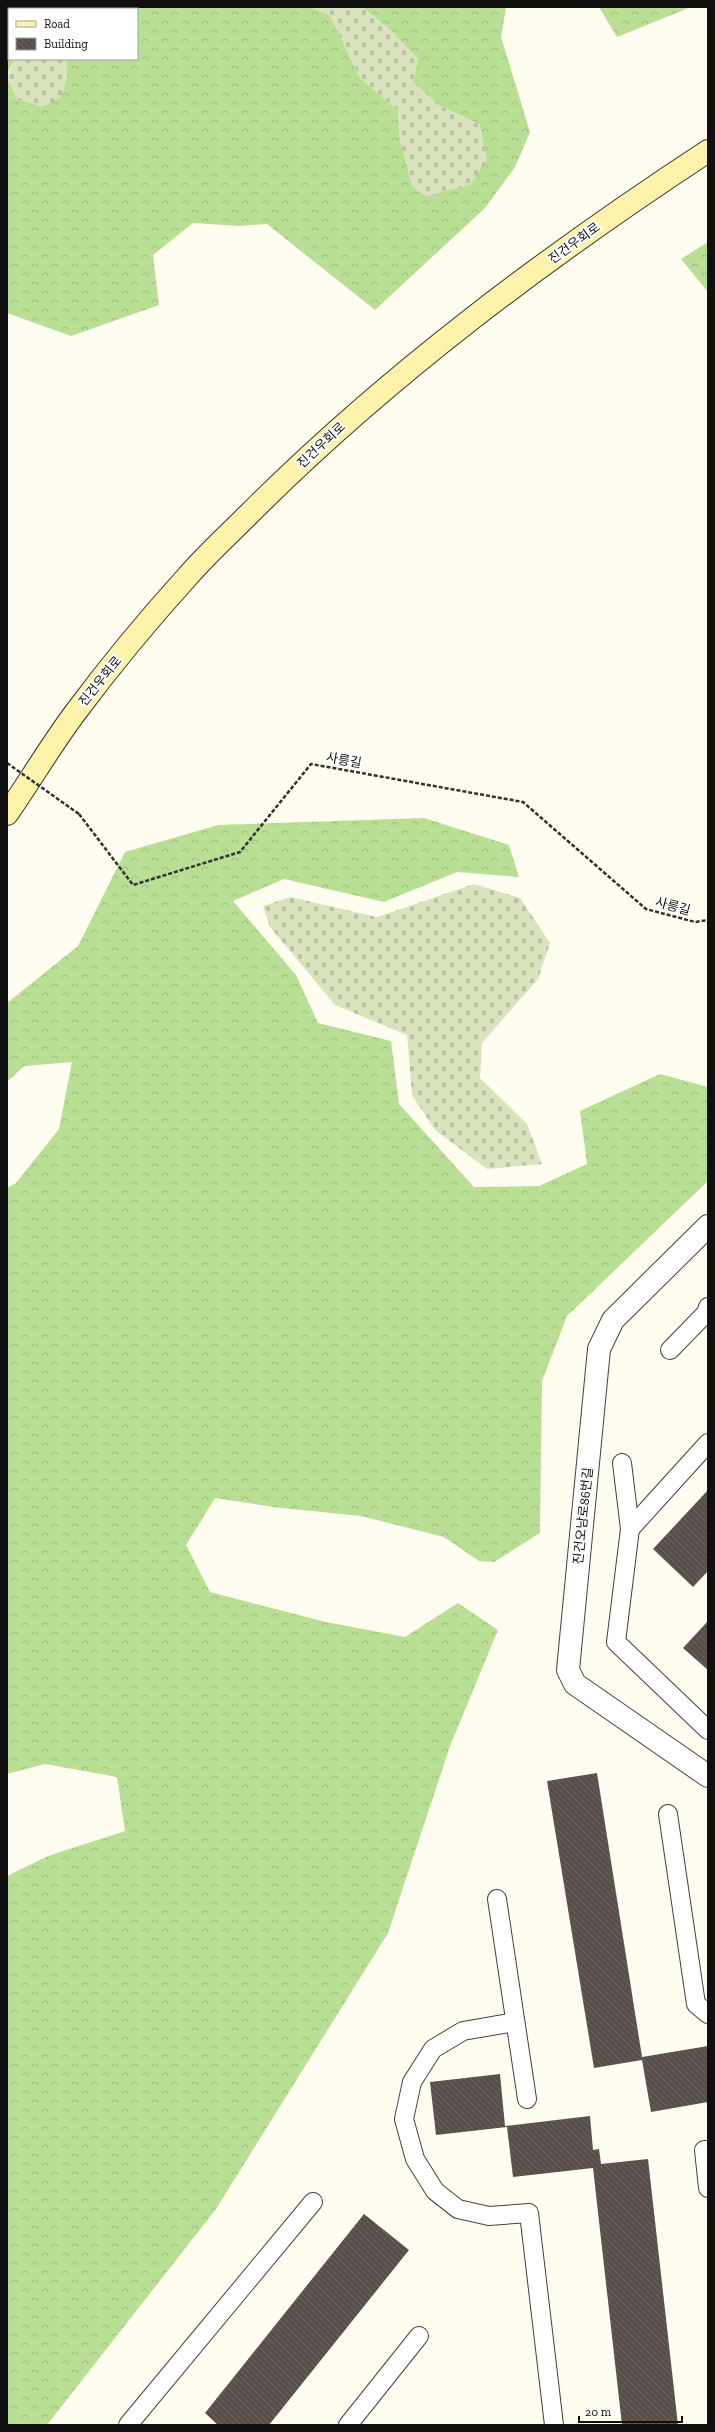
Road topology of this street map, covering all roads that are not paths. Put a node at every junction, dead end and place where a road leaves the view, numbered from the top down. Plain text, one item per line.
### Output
1 (708, 151) edge
2 (7, 814) edge
3 (708, 1226) edge
4 (707, 1312) edge
5 (670, 1350) dead end
6 (708, 1443) edge
7 (622, 1463) dead end
8 (630, 1529) junction
9 (708, 1730) edge
10 (708, 1776) edge
11 (668, 1814) dead end
12 (497, 1899) dead end
13 (708, 2014) edge
14 (515, 2022) junction
15 (526, 2099) dead end
16 (708, 2150) edge
17 (708, 2188) edge
18 (313, 2202) dead end
19 (419, 2336) dead end
20 (128, 2425) edge
21 (348, 2425) edge
22 (554, 2425) edge

1 - 2 main road, 진건우회로
3 - 10 street, 진건오남로86번길
4 - 5 lane
6 - 8 lane
7 - 8 lane
8 - 9 lane
11 - 13 lane
12 - 14 lane
14 - 15 lane
14 - 22 lane
16 - 17 lane
18 - 20 lane
19 - 21 lane

